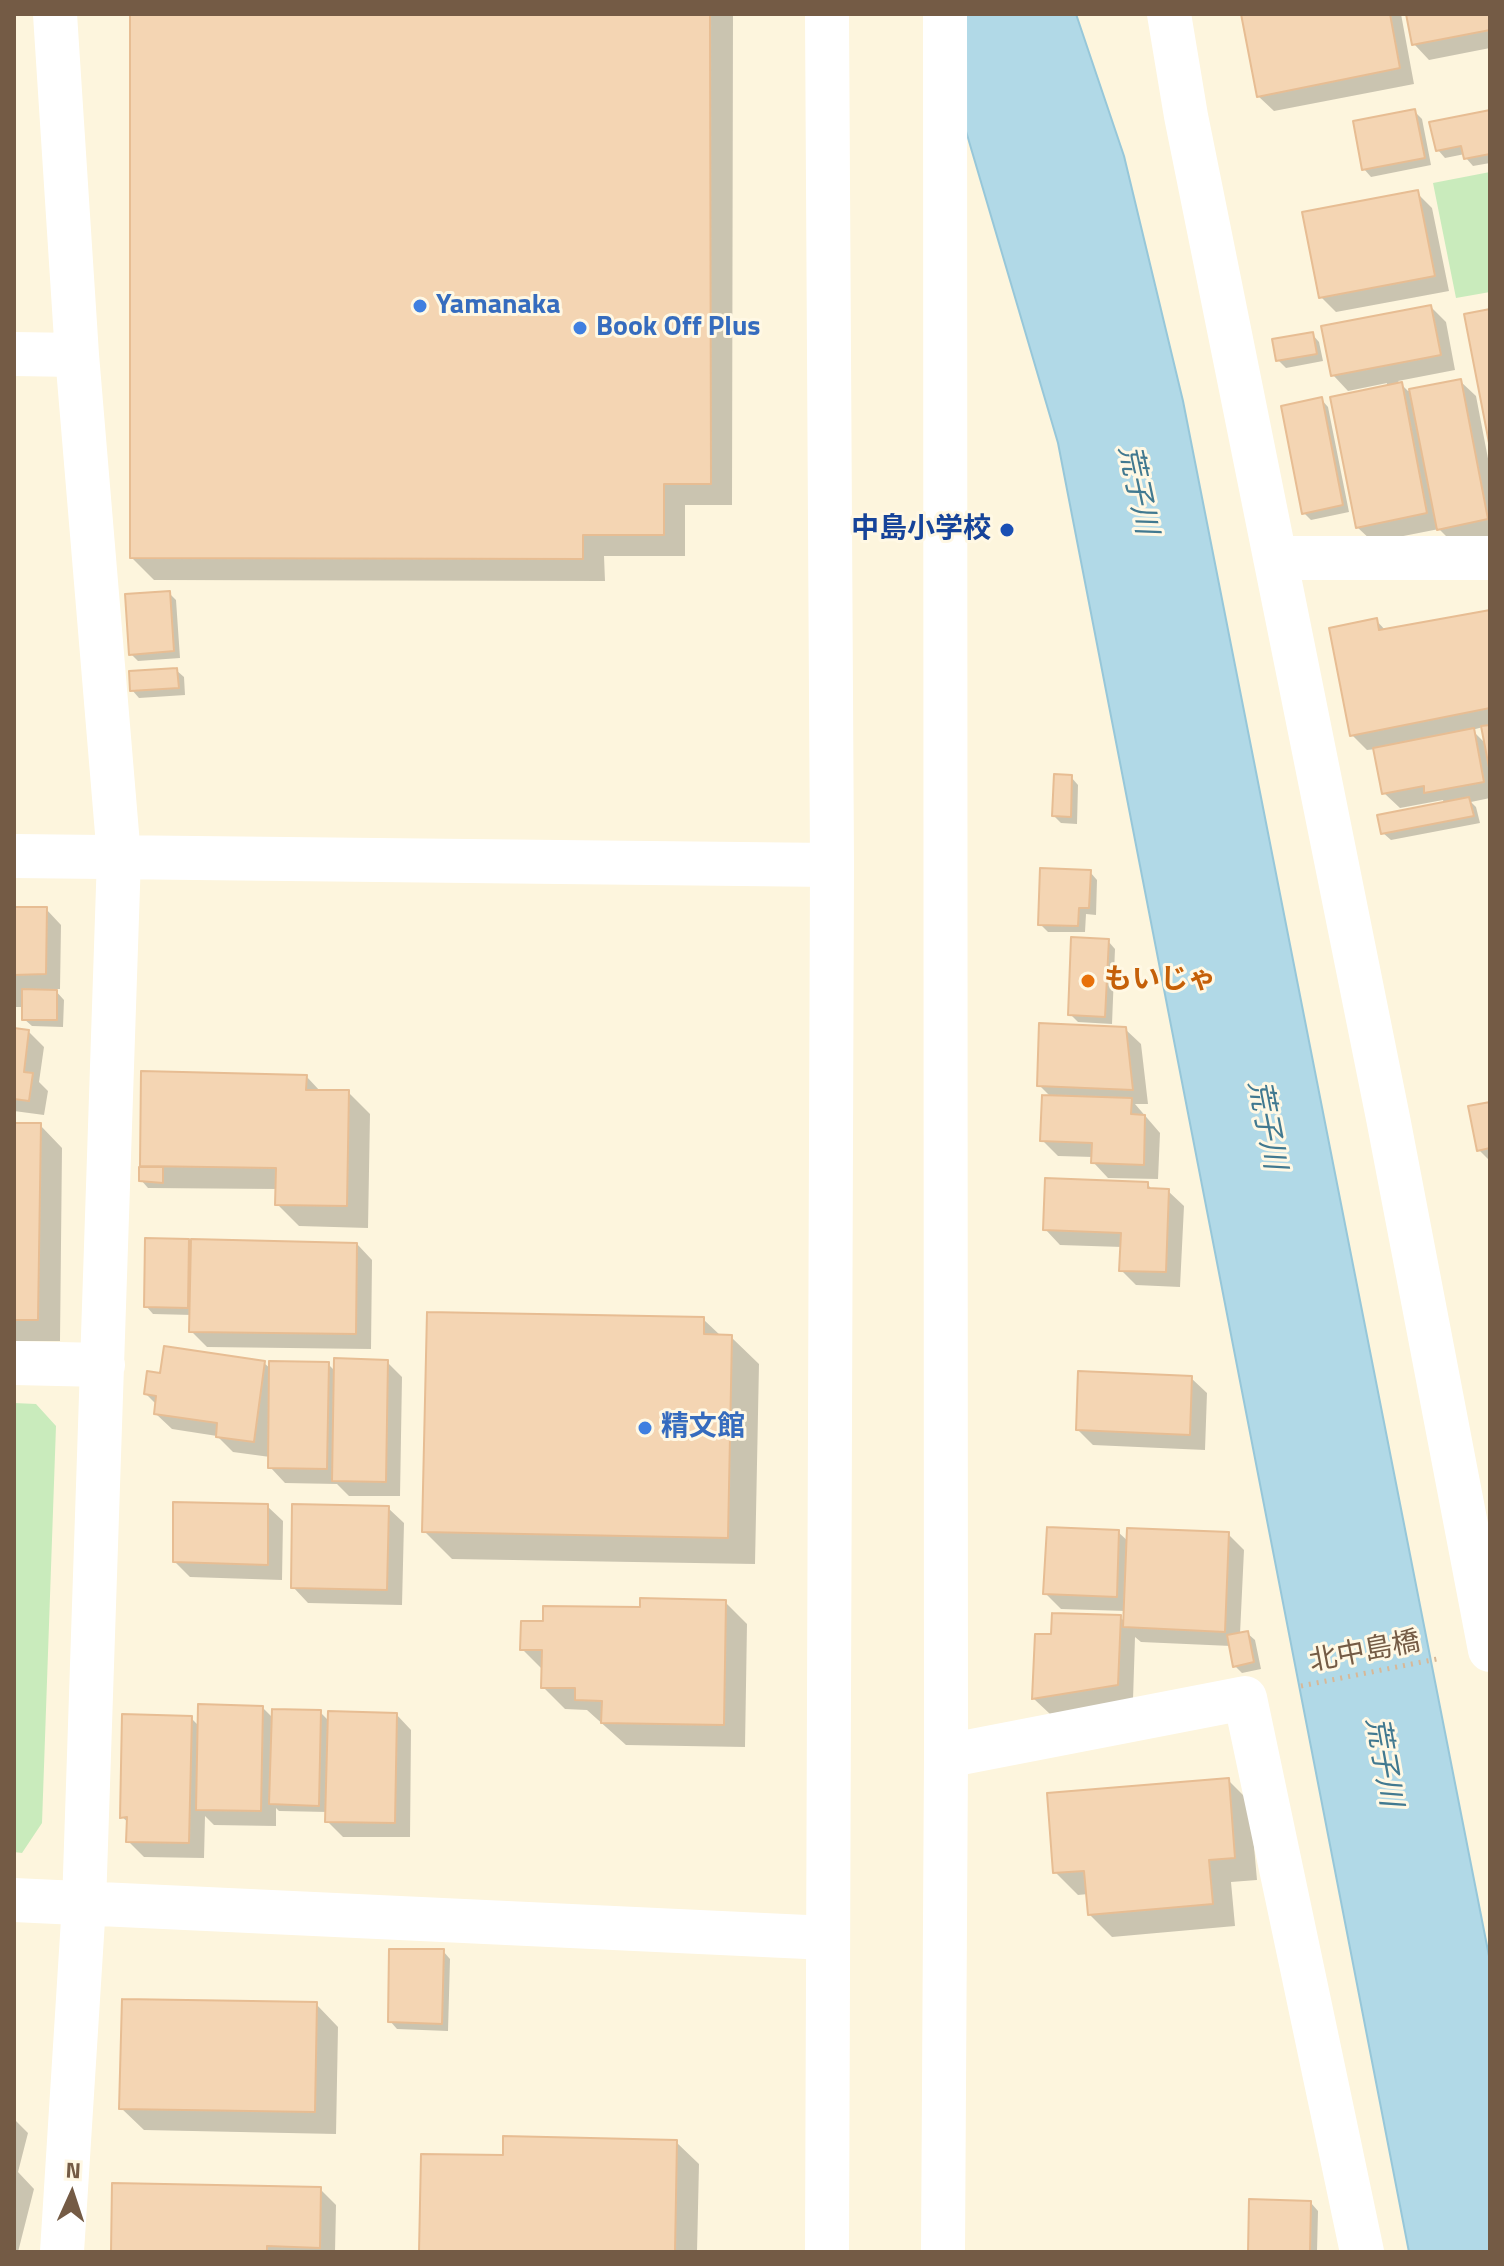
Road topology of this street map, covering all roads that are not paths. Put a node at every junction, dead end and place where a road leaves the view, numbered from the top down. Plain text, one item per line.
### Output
1 (55, 14) edge
2 (827, 14) edge
3 (945, 14) edge
4 (1169, 14) edge
5 (14, 354) edge
6 (77, 355) junction
7 (1275, 558) junction
8 (1490, 558) edge
9 (14, 856) edge
10 (119, 857) junction
11 (832, 865) junction
12 (14, 1363) edge
13 (103, 1365) junction
14 (1490, 1648) edge
15 (946, 1756) junction
16 (14, 1900) edge
17 (84, 1904) junction
18 (828, 1938) junction
19 (62, 2252) edge
20 (827, 2252) edge
21 (943, 2252) edge
22 (1362, 2252) edge

1 - 6 street
2 - 11 street
3 - 15 street
4 - 7 street
5 - 6 street
6 - 10 street
7 - 8 street
7 - 14 street
9 - 10 street
10 - 11 street
10 - 13 street
11 - 18 street
12 - 13 street
13 - 17 street
15 - 21 street
15 - 22 street
16 - 17 street
17 - 18 street
17 - 19 street
18 - 20 street

